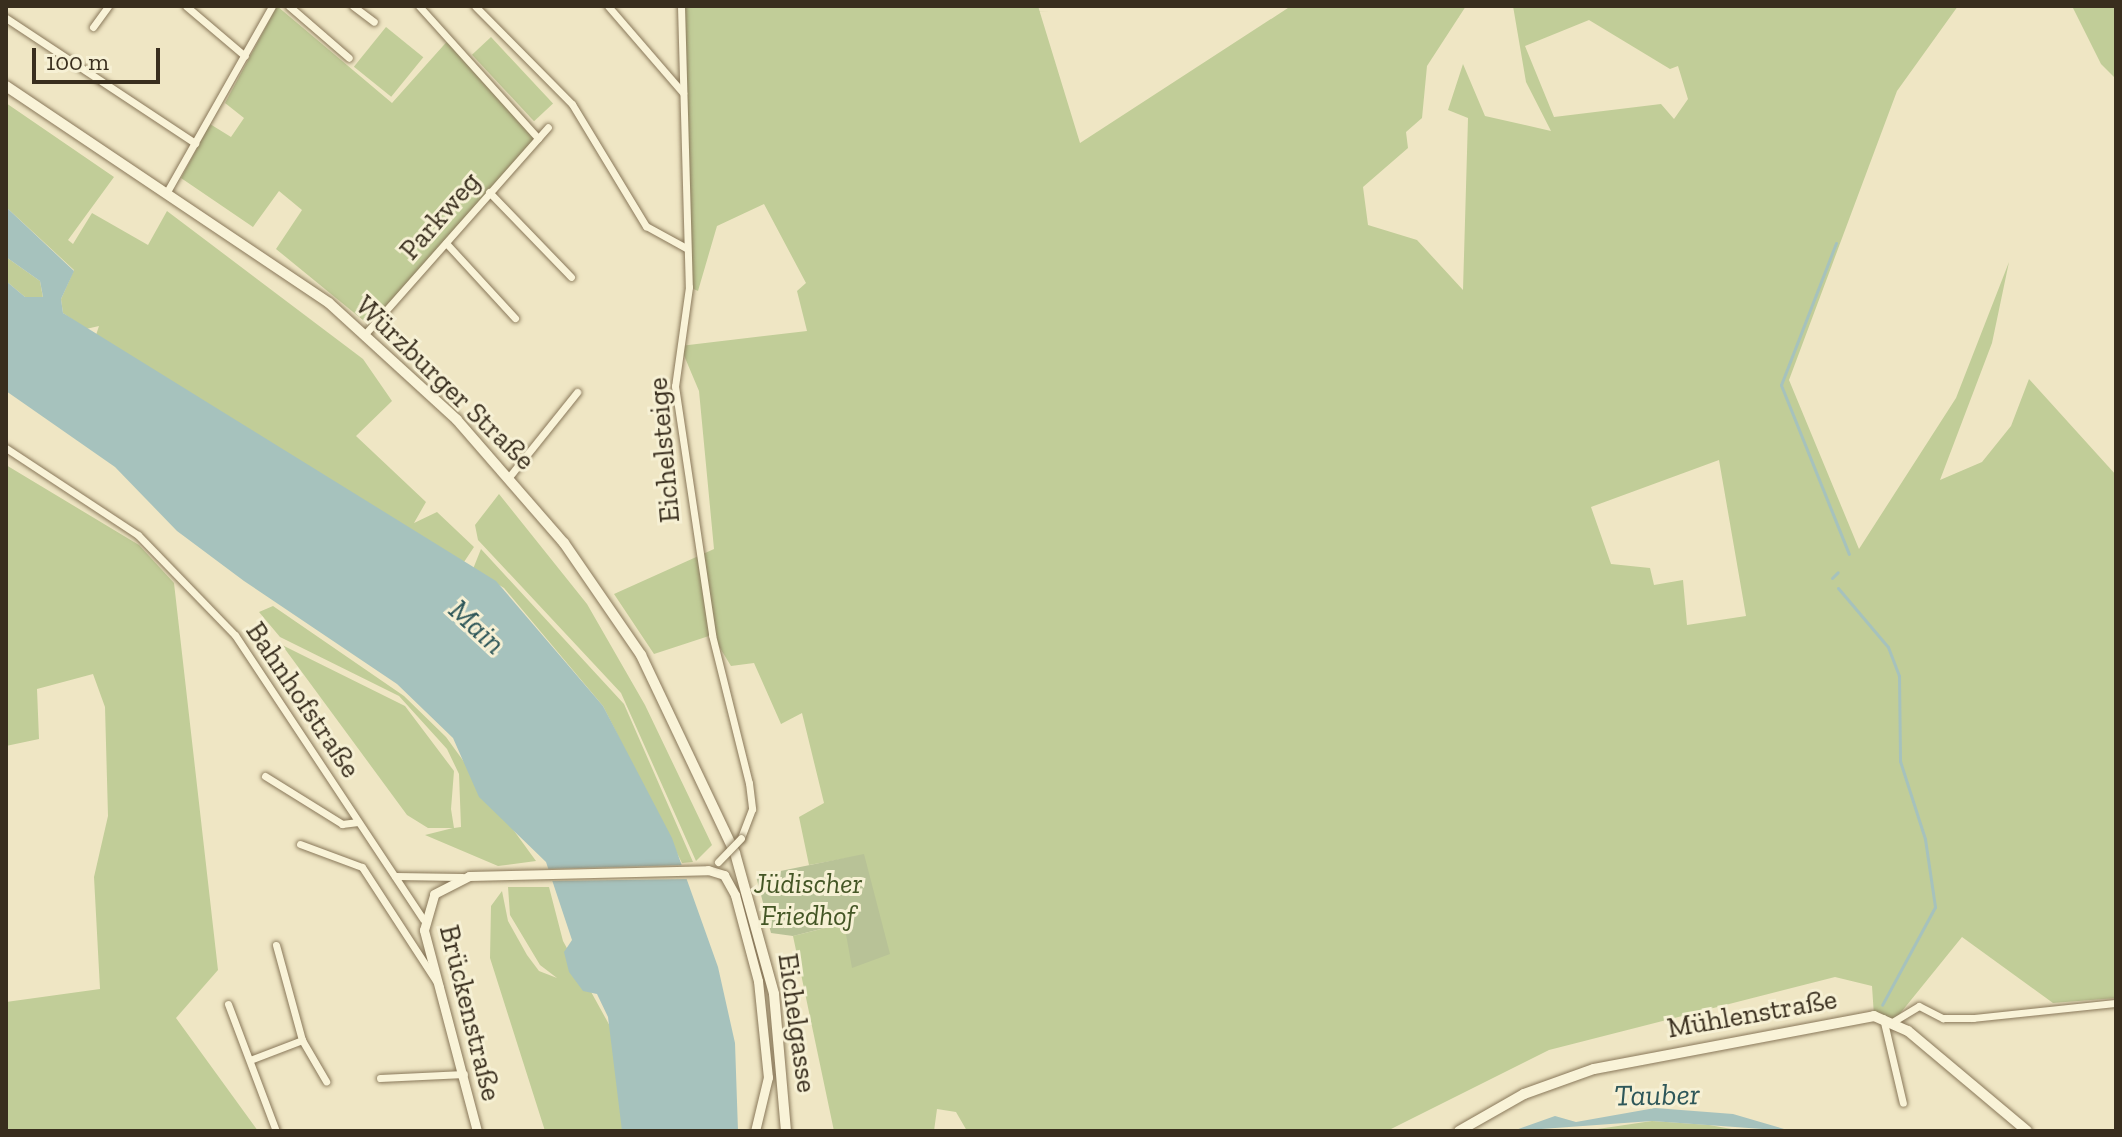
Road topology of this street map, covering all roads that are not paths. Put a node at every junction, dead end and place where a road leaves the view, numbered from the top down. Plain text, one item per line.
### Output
1 (108, 6) edge
2 (186, 6) edge
3 (272, 6) edge
4 (289, 6) edge
5 (353, 6) edge
6 (419, 6) edge
7 (475, 6) edge
8 (608, 6) edge
9 (681, 6) edge
10 (6, 18) edge
11 (374, 22) dead end
12 (93, 27) dead end
13 (245, 56) junction
14 (349, 58) dead end
15 (6, 86) edge
16 (683, 93) junction
17 (548, 127) dead end
18 (538, 138) junction
19 (195, 143) junction
20 (168, 190) junction
21 (489, 192) junction
22 (446, 243) junction
23 (686, 248) junction
24 (571, 277) dead end
25 (515, 318) dead end
26 (365, 334) junction
27 (577, 392) dead end
28 (6, 448) edge
29 (509, 477) junction
30 (265, 776) dead end
31 (358, 822) junction
32 (725, 831) joint
33 (300, 844) dead end
34 (714, 868) junction
35 (395, 876) junction
36 (466, 877) junction
37 (423, 919) junction
38 (276, 945) dead end
39 (440, 987) junction
40 (2116, 1003) edge
41 (228, 1004) dead end
42 (1882, 1016) junction
43 (1894, 1021) junction
44 (302, 1040) junction
45 (250, 1060) junction
46 (464, 1074) junction
47 (380, 1078) dead end
48 (326, 1081) dead end
49 (1903, 1103) dead end
50 (276, 1131) edge
51 (477, 1131) edge
52 (755, 1131) edge
53 (786, 1131) edge
54 (1459, 1131) edge
55 (2027, 1131) edge

1 - 12 street
2 - 13 street
3 - 13 street
4 - 14 street
5 - 11 street
6 - 18 street
7 - 23 street
8 - 16 street
9 - 16 street, Eichelsteige
10 - 19 street
13 - 19 street
15 - 20 main road, Würzburger Straße
16 - 23 street, Eichelsteige
17 - 18 street, Parkweg
18 - 21 street, Parkweg
19 - 20 street
20 - 26 main road, Würzburger Straße
21 - 22 street, Parkweg
21 - 24 street
22 - 25 street
22 - 26 street, Parkweg
23 - 34 street, Eichelsteige, bridge
26 - 29 main road, Würzburger Straße
27 - 29 street
28 - 31 street, Bahnhofstraße
29 - 32 main road, Würzburger Straße
30 - 31 street
31 - 35 street, Bahnhofstraße
32 - 53 main road, Eichelgasse
33 - 39 street
34 - 36 street
34 - 52 street
35 - 36 street
35 - 37 street, Bahnhofstraße
36 - 37 street, Brückenstraße
37 - 39 street, Brückenstraße
38 - 44 street
39 - 46 street, Brückenstraße
40 - 43 street
41 - 45 street
42 - 43 main road
42 - 49 street
42 - 54 main road, Mühlenstraße
43 - 55 main road
44 - 45 street
44 - 48 street
45 - 50 street
46 - 47 street
46 - 51 street, Brückenstraße

